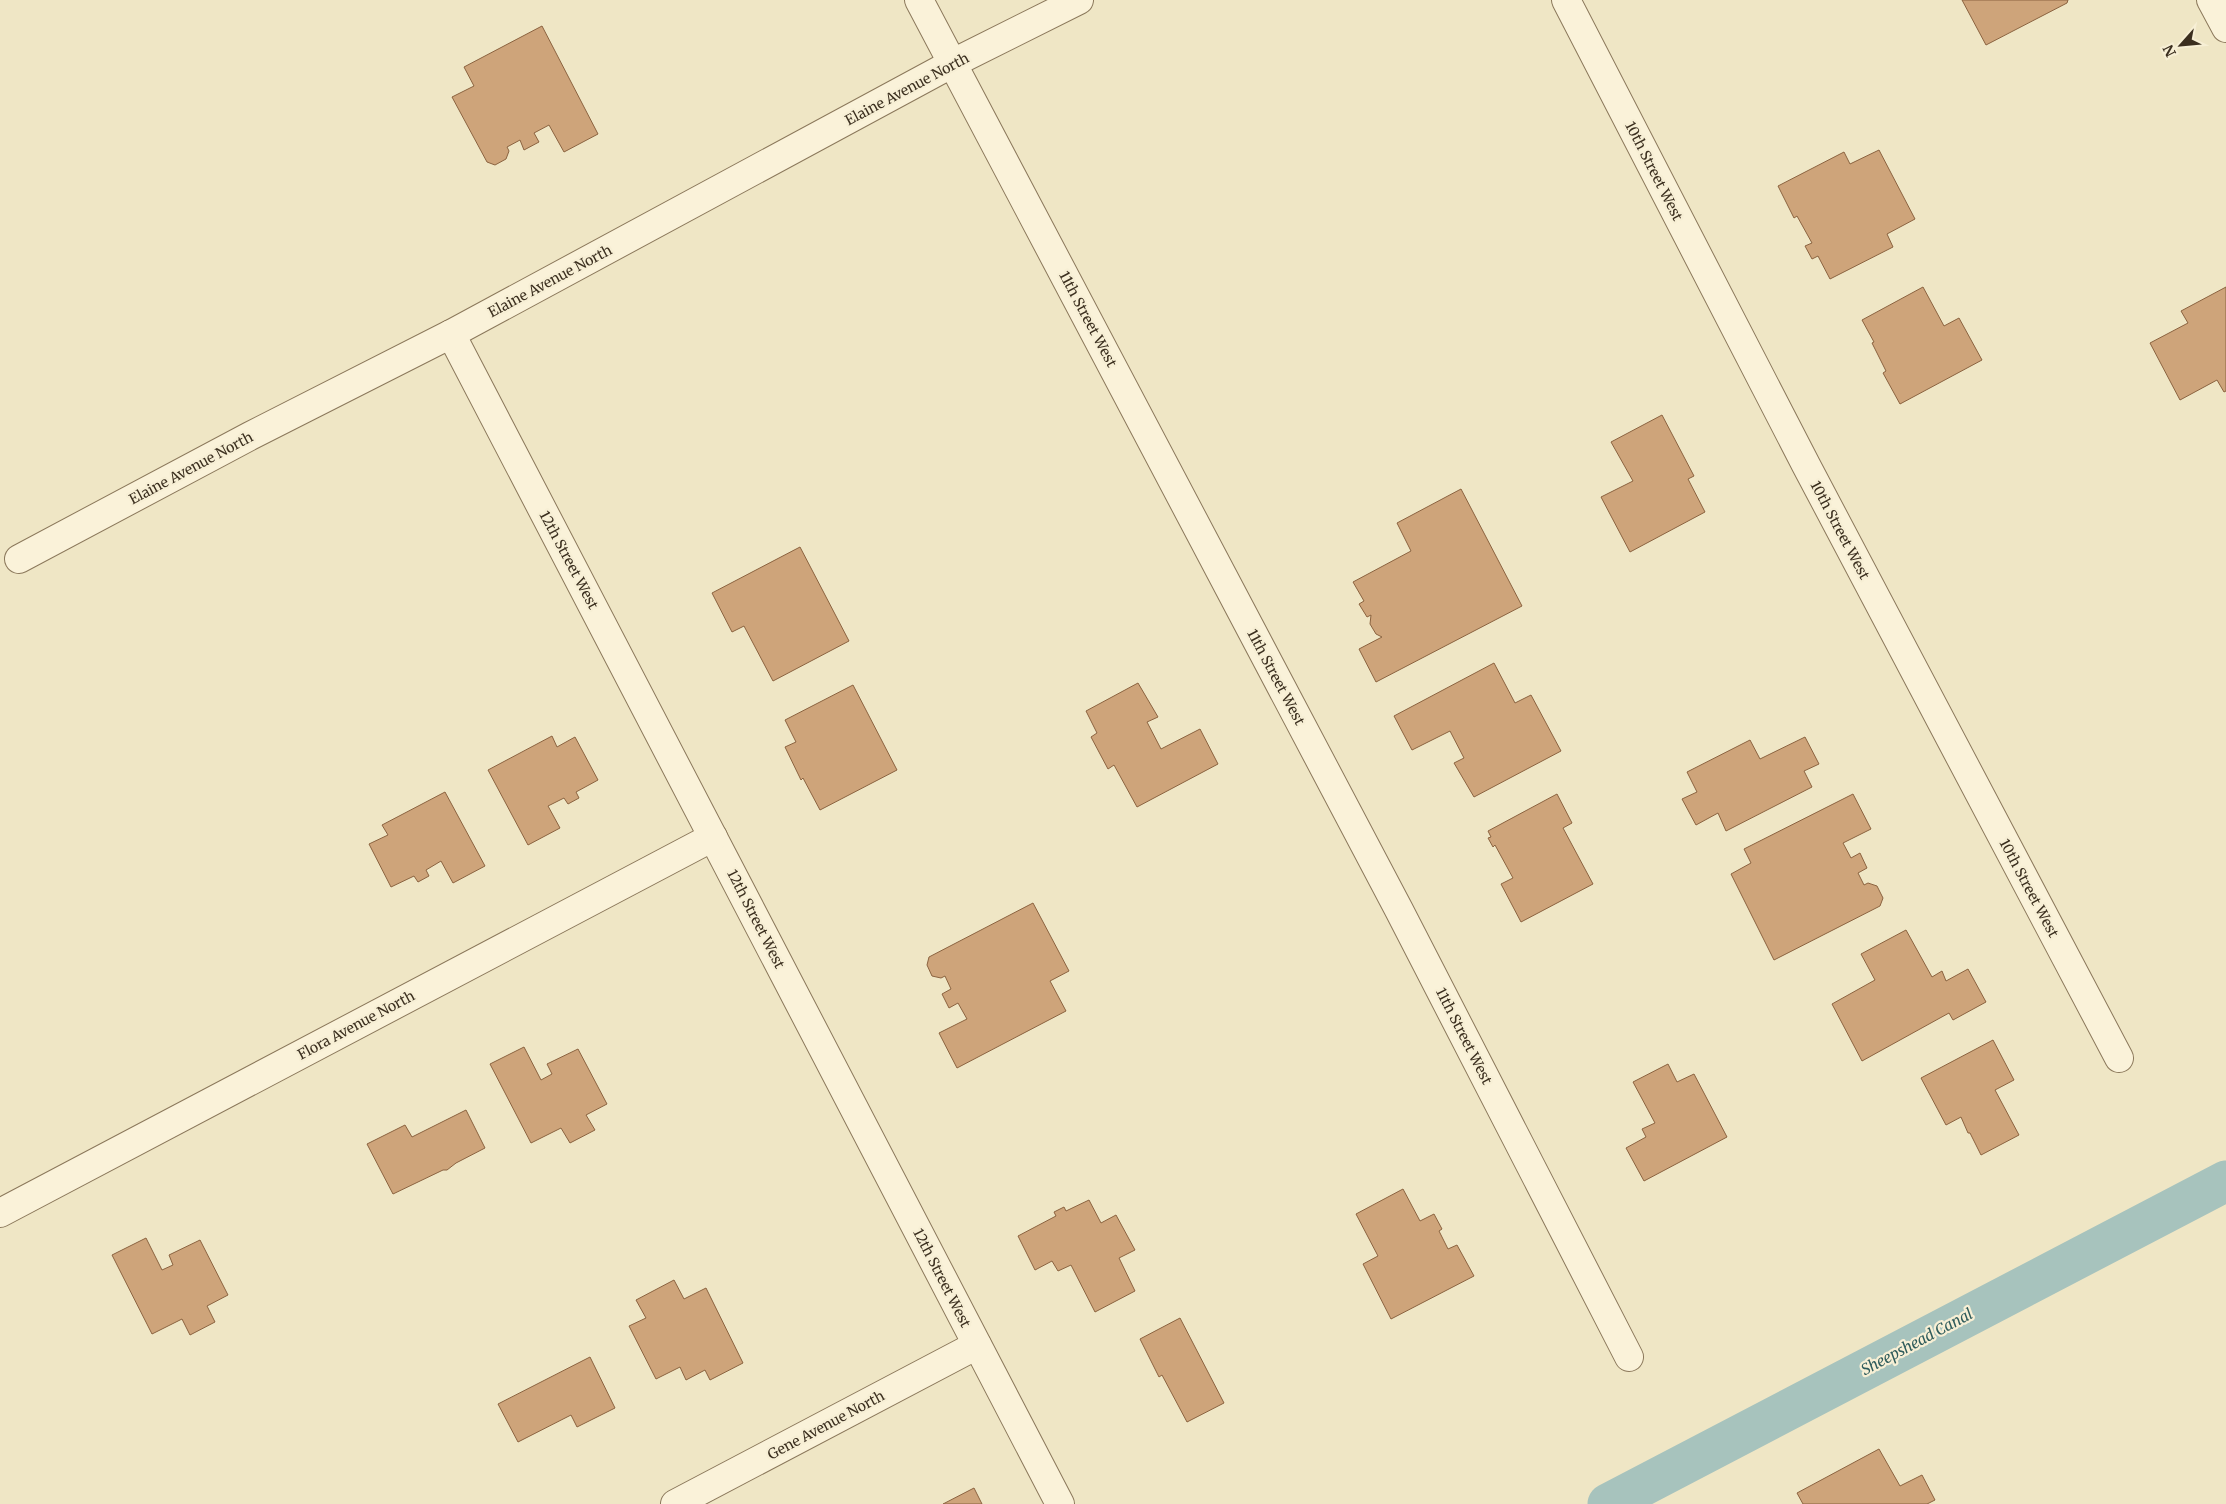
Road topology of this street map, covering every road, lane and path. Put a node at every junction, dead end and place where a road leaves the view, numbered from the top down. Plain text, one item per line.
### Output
1 (920, 0) edge
2 (1079, 0) edge
3 (1566, 0) edge
4 (2211, 0) edge
5 (2226, 28) edge
6 (953, 63) junction
7 (451, 334) junction
8 (19, 559) dead end
9 (713, 837) junction
10 (2119, 1058) dead end
11 (0, 1213) edge
12 (977, 1345) junction
13 (1629, 1357) dead end
14 (675, 1504) edge
15 (1060, 1504) edge

1 - 6 street, 11th Street West
2 - 6 street, Elaine Avenue North
3 - 10 street, 10th Street West
4 - 5 street
6 - 7 street, Elaine Avenue North
6 - 13 street, 11th Street West
7 - 8 street, Elaine Avenue North
7 - 9 street, 12th Street West
9 - 11 street, Flora Avenue North
9 - 12 street, 12th Street West
12 - 14 street, Gene Avenue North
12 - 15 street, 12th Street West

